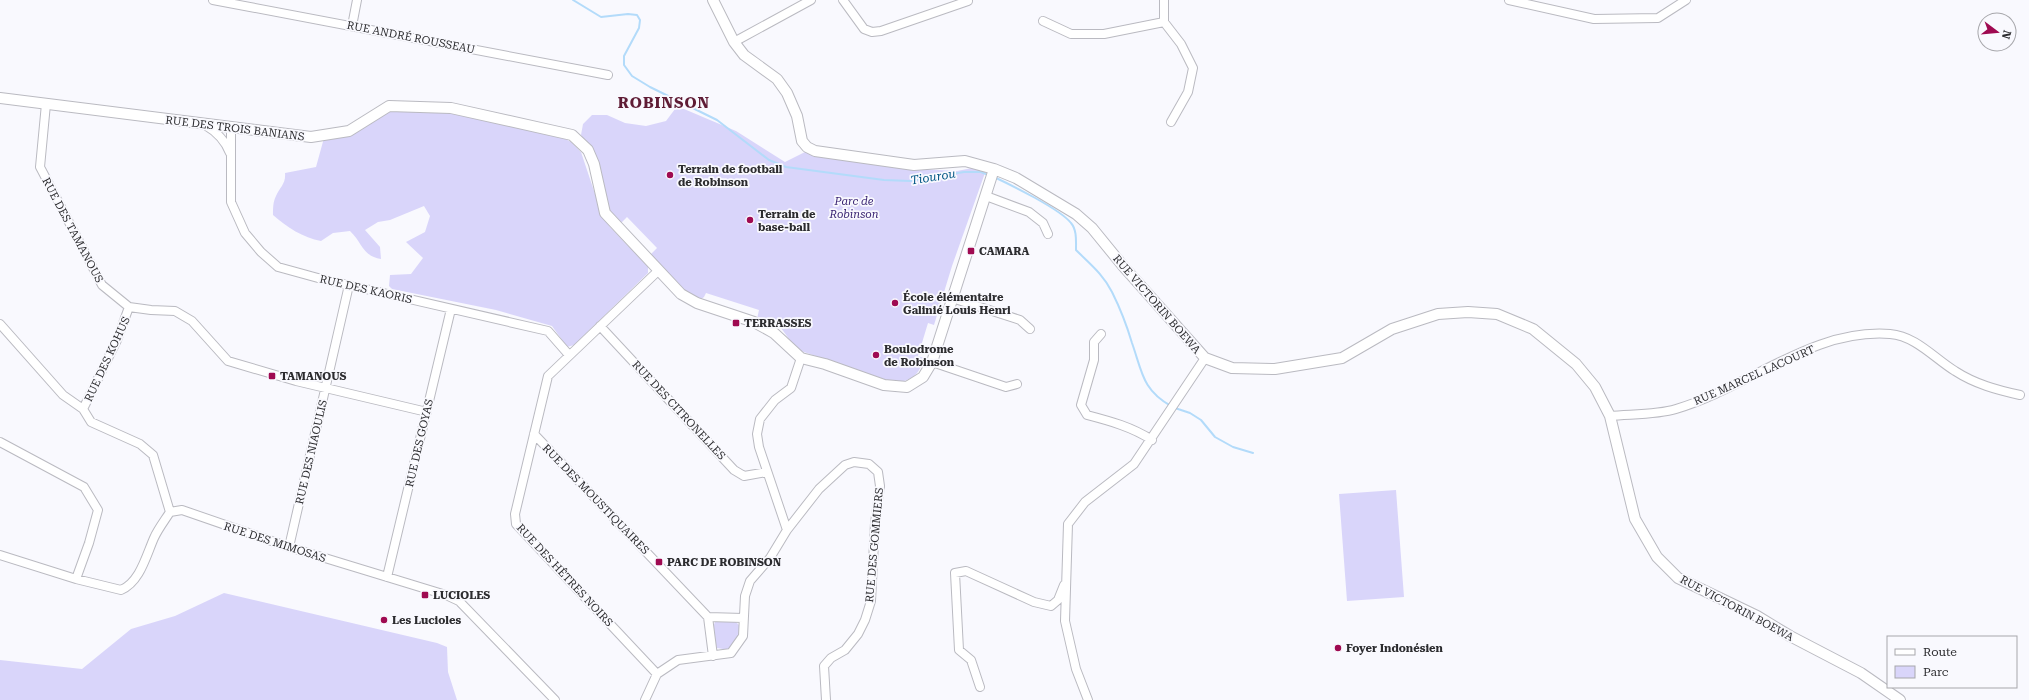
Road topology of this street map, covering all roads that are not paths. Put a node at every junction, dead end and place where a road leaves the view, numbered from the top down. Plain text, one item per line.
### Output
1 (213, 0) edge
2 (357, 0) edge
3 (714, 0) edge
4 (810, 0) edge
5 (843, 0) edge
6 (1164, 0) edge
7 (1509, 0) edge
8 (1686, 0) edge
9 (968, 1) dead end
10 (1043, 21) dead end
11 (1164, 22) junction
12 (352, 26) junction
13 (734, 42) junction
14 (608, 75) dead end
15 (0, 98) edge
16 (46, 104) junction
17 (1171, 122) dead end
18 (205, 124) junction
19 (231, 127) junction
20 (231, 156) junction
21 (992, 174) junction
22 (986, 196) junction
23 (1048, 234) dead end
24 (658, 271) junction
25 (350, 285) junction
26 (952, 298) junction
27 (130, 308) junction
28 (451, 309) junction
29 (0, 324) edge
30 (600, 326) junction
31 (1030, 329) dead end
32 (1101, 334) dead end
33 (569, 355) junction
34 (801, 358) junction
35 (1205, 358) junction
36 (932, 362) junction
37 (1017, 384) dead end
38 (326, 388) junction
39 (2020, 395) dead end
40 (83, 409) junction
41 (427, 412) junction
42 (1610, 416) junction
43 (534, 434) junction
44 (1152, 440) junction
45 (0, 442) edge
46 (766, 472) junction
47 (170, 512) junction
48 (786, 530) junction
49 (289, 548) junction
50 (0, 555) edge
51 (386, 577) junction
52 (1067, 578) junction
53 (76, 580) junction
54 (708, 617) junction
55 (743, 618) junction
56 (713, 656) junction
57 (657, 674) junction
58 (980, 686) dead end
59 (555, 700) edge
60 (645, 700) edge
61 (826, 700) edge
62 (1088, 700) edge
63 (1900, 700) edge

1 - 12 street, RUE ANDRÉ ROUSSEAU
2 - 12 street
3 - 13 street, RUE VICTORIN BOEWA
4 - 13 street
5 - 9 street
6 - 11 street
7 - 8 street
10 - 11 street
11 - 17 street
12 - 14 street, RUE ANDRÉ ROUSSEAU
13 - 21 street, RUE VICTORIN BOEWA
15 - 16 street, RUE DES TROIS BANIANS
16 - 18 street, RUE DES TROIS BANIANS
16 - 27 street, RUE DES TAMANOUS
18 - 19 street, RUE DES TROIS BANIANS
18 - 20 street, RUE DES KAORIS
19 - 20 street, RUE DES KAORIS
19 - 24 street, RUE DES TROIS BANIANS
20 - 25 street, RUE DES KAORIS
21 - 22 street, RUE DES TROIS BANIANS
21 - 35 street, RUE VICTORIN BOEWA
22 - 23 street
22 - 26 street, RUE DES TROIS BANIANS
24 - 30 street, RUE DES HÊTRES NOIRS
24 - 34 street, RUE DES TROIS BANIANS
25 - 28 street, RUE DES KAORIS
25 - 38 street, RUE DES NIAOULIS
26 - 31 street
26 - 36 street, RUE DES TROIS BANIANS
27 - 38 street
27 - 40 street, RUE DES KOHUS
28 - 33 street, RUE DES KAORIS
28 - 41 street, RUE DES GOYAS
29 - 40 street
30 - 33 street, RUE DES HÊTRES NOIRS
30 - 46 street, RUE DES CITRONELLES
32 - 44 street
33 - 43 street, RUE DES HÊTRES NOIRS
34 - 36 street, RUE DES TROIS BANIANS
34 - 46 street
35 - 42 street, RUE VICTORIN BOEWA
35 - 44 street
36 - 37 street
38 - 41 street
38 - 49 street, RUE DES NIAOULIS
39 - 42 street, RUE MARCEL LACOURT
40 - 47 street
41 - 51 street, RUE DES GOYAS
42 - 63 street, RUE VICTORIN BOEWA
43 - 54 street, RUE DES MOUSTIQUAIRES
43 - 57 street, RUE DES HÊTRES NOIRS
44 - 52 street
45 - 53 street
46 - 48 street
47 - 49 street, RUE DES MIMOSAS
47 - 53 street
48 - 55 street
48 - 61 street, RUE DES GOMMIERS
49 - 51 street, RUE DES MIMOSAS
50 - 53 street
51 - 59 street, RUE DES MIMOSAS
52 - 58 street
52 - 62 street
54 - 55 street
54 - 56 street
55 - 56 street
56 - 57 street
57 - 60 street

